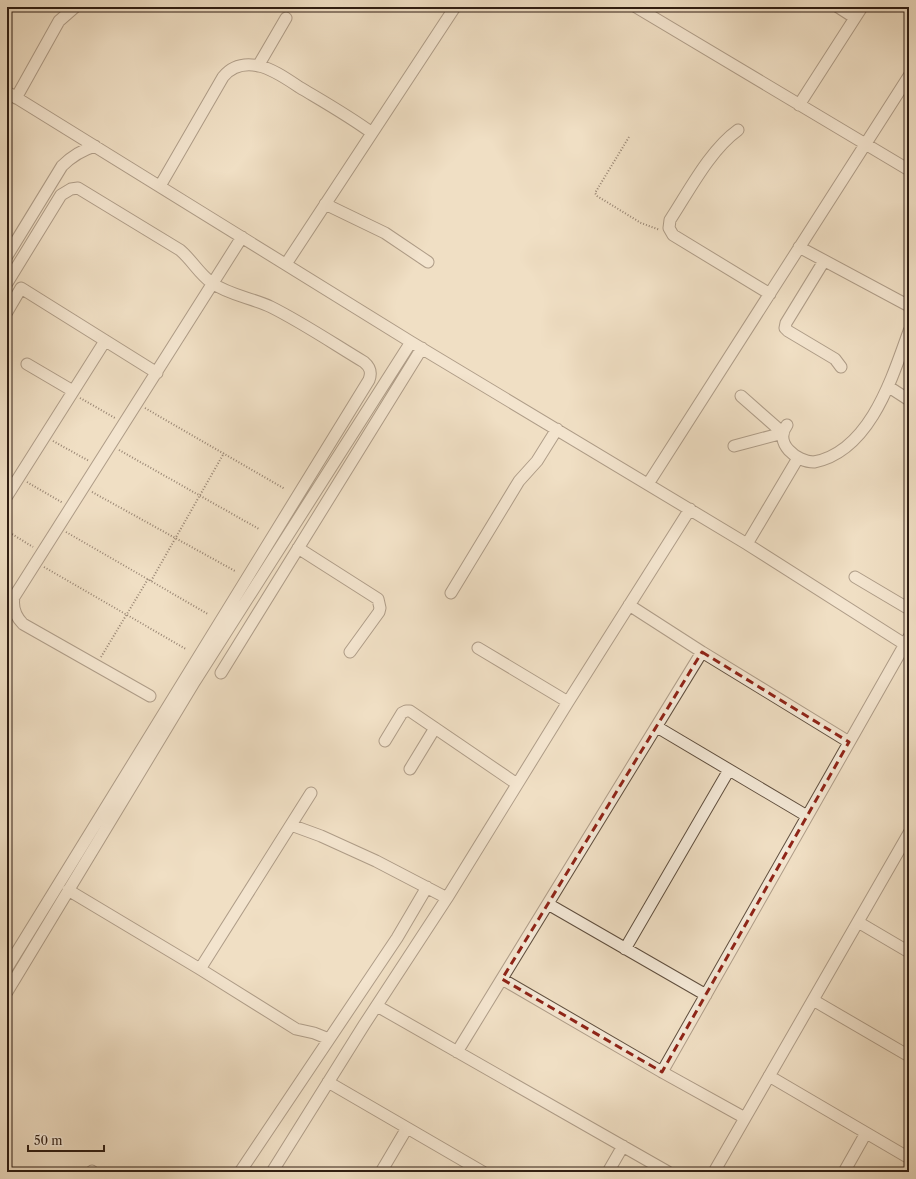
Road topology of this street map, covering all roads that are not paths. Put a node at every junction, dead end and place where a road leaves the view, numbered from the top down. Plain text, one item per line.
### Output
1 (75, 7) edge
2 (455, 7) edge
3 (636, 7) edge
4 (838, 7) edge
5 (862, 7) edge
6 (286, 18) dead end
7 (855, 18) junction
8 (258, 66) junction
9 (909, 76) edge
10 (11, 95) edge
11 (799, 105) junction
12 (738, 130) dead end
13 (372, 133) junction
14 (865, 145) junction
15 (95, 146) junction
16 (909, 170) edge
17 (160, 186) junction
18 (325, 204) junction
19 (242, 237) junction
20 (799, 247) junction
21 (7, 256) edge
22 (824, 261) junction
23 (428, 262) dead end
24 (286, 264) junction
25 (7, 283) edge
26 (213, 284) junction
27 (770, 294) junction
28 (909, 306) edge
29 (7, 312) edge
30 (909, 331) edge
31 (105, 341) junction
32 (411, 342) junction
33 (422, 348) junction
34 (27, 364) dead end
35 (841, 367) dead end
36 (157, 372) junction
37 (889, 387) junction
38 (73, 392) junction
39 (741, 396) dead end
40 (909, 400) edge
41 (557, 429) junction
42 (785, 429) junction
43 (734, 446) dead end
44 (798, 458) junction
45 (648, 484) junction
46 (7, 496) edge
47 (690, 509) junction
48 (747, 544) junction
49 (298, 548) junction
50 (855, 577) dead end
51 (451, 593) dead end
52 (629, 605) junction
53 (909, 609) edge
54 (908, 643) edge
55 (478, 648) dead end
56 (350, 652) dead end
57 (702, 652) junction
58 (221, 673) dead end
59 (150, 696) dead end
60 (568, 702) junction
61 (657, 727) junction
62 (436, 728) junction
63 (385, 741) dead end
64 (849, 742) junction
65 (410, 769) dead end
66 (730, 770) junction
67 (517, 784) junction
68 (311, 793) dead end
69 (807, 816) junction
70 (291, 825) junction
71 (909, 833) edge
72 (427, 887) junction
73 (68, 890) junction
74 (447, 898) junction
75 (548, 904) junction
76 (858, 922) junction
77 (625, 949) junction
78 (909, 952) edge
79 (7, 968) edge
80 (200, 969) junction
81 (502, 979) junction
82 (7, 992) edge
83 (706, 995) junction
84 (813, 1000) junction
85 (377, 1006) junction
86 (329, 1039) junction
87 (457, 1052) junction
88 (909, 1056) edge
89 (662, 1072) junction
90 (769, 1076) junction
91 (328, 1082) junction
92 (745, 1118) junction
93 (407, 1128) junction
94 (866, 1134) junction
95 (623, 1146) junction
96 (909, 1158) edge
97 (240, 1172) edge
98 (272, 1172) edge
99 (380, 1172) edge
100 (483, 1172) edge
101 (608, 1172) edge
102 (668, 1172) edge
103 (714, 1172) edge
104 (844, 1172) edge

1 - 10 street
2 - 13 street
3 - 11 street
4 - 7 street
5 - 7 street
6 - 8 street
7 - 11 street
8 - 13 street
8 - 17 street
9 - 14 street
10 - 15 street
11 - 14 street
12 - 27 street
13 - 18 street
14 - 16 street
14 - 20 street
15 - 17 street
15 - 21 street
17 - 19 street
18 - 23 street
18 - 24 street
19 - 24 street
19 - 26 street
20 - 22 street
20 - 27 street
22 - 28 street
22 - 35 street
24 - 32 street
25 - 26 street
26 - 36 street
26 - 79 street
27 - 45 street
29 - 31 street
30 - 37 street
31 - 36 street
31 - 38 street
32 - 33 street
32 - 73 street
33 - 41 street
33 - 49 street
34 - 38 street
36 - 59 street
37 - 40 street
37 - 44 street
38 - 46 street
39 - 42 street
41 - 45 street
41 - 51 street
42 - 43 street
42 - 44 street
44 - 48 street
45 - 47 street
47 - 48 street
47 - 52 street
48 - 54 street
49 - 56 street
49 - 58 street
50 - 53 street
52 - 57 street
52 - 60 street
54 - 64 street
55 - 60 street
57 - 61 street
57 - 64 street
60 - 67 street
61 - 66 street
61 - 75 street
62 - 63 street
62 - 65 street
62 - 67 street
64 - 69 street
66 - 69 street
66 - 77 street
67 - 74 street
68 - 70 street
69 - 83 street
70 - 72 street
70 - 80 street
71 - 76 street
72 - 74 street
72 - 86 street
73 - 80 street
73 - 82 street
74 - 85 street
75 - 77 street
75 - 81 street
76 - 78 street
76 - 84 street
77 - 83 street
80 - 86 street
81 - 87 street
81 - 89 street
83 - 89 street
84 - 88 street
84 - 90 street
85 - 87 street
85 - 91 street
86 - 97 street
87 - 95 street
89 - 92 street
90 - 92 street
90 - 94 street
91 - 93 street
91 - 98 street
92 - 103 street
93 - 99 street
93 - 100 street
94 - 96 street
94 - 104 street
95 - 101 street
95 - 102 street

